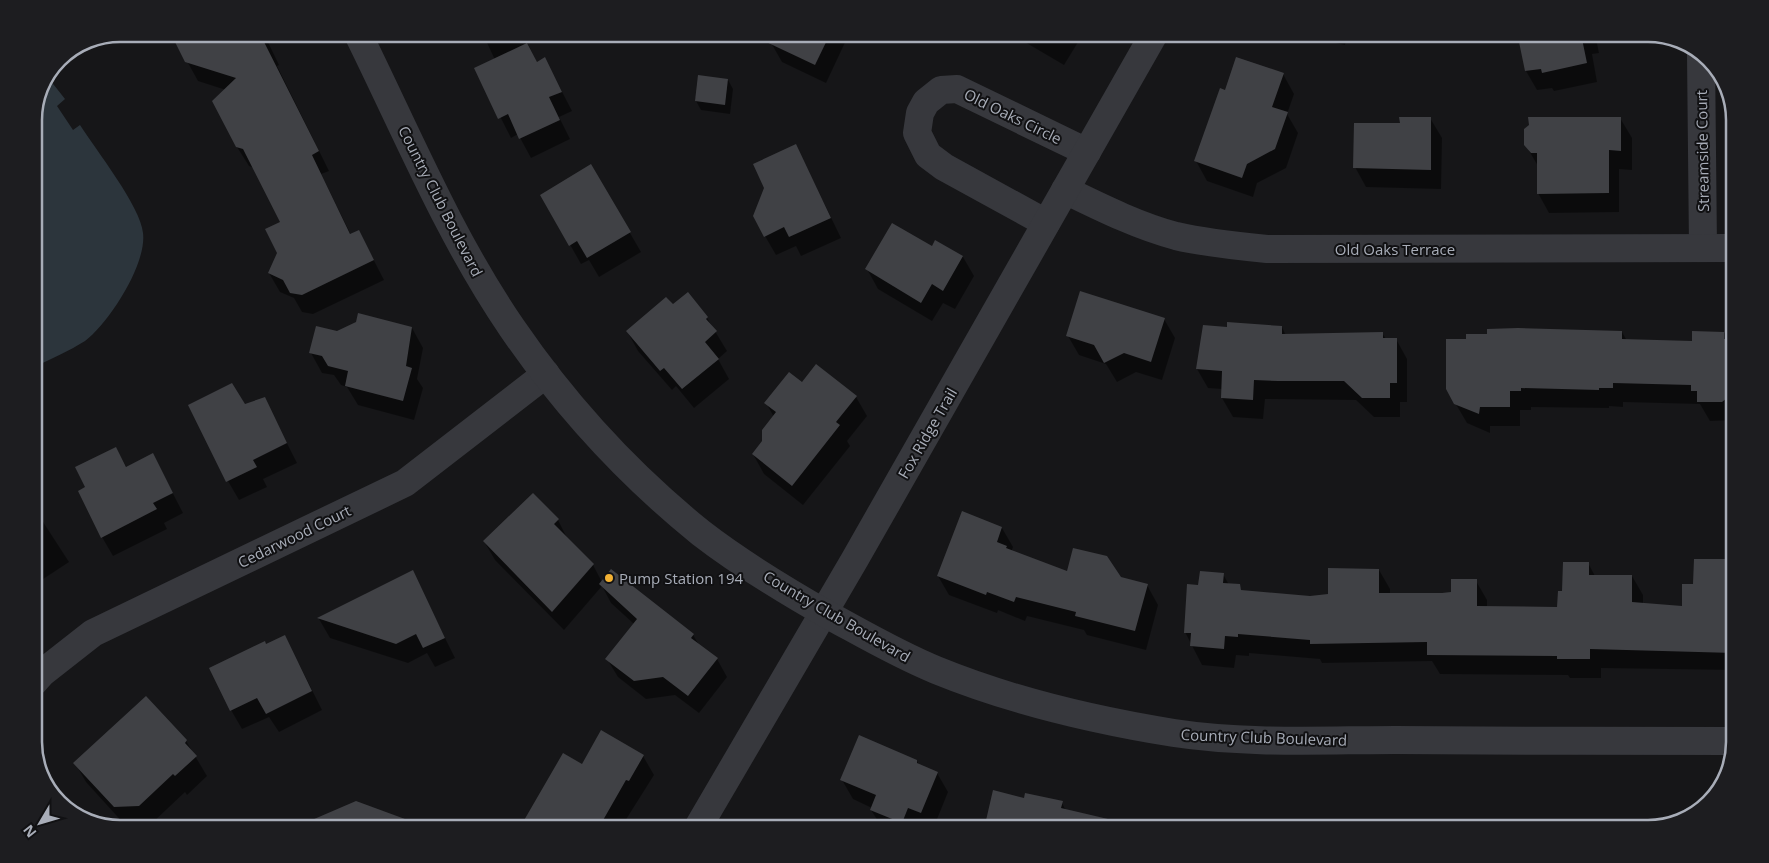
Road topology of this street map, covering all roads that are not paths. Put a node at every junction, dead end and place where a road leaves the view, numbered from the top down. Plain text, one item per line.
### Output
1 (362, 43) edge
2 (1149, 43) edge
3 (1701, 63) edge
4 (1086, 152) junction
5 (1065, 190) junction
6 (1046, 223) junction
7 (1703, 248) junction
8 (1726, 248) edge
9 (546, 374) junction
10 (824, 612) junction
11 (43, 672) edge
12 (1726, 742) edge
13 (702, 820) edge

1 - 9 street, Country Club Boulevard
2 - 4 street, Fox Ridge Trail
3 - 7 street, Streamside Court
4 - 5 street, Fox Ridge Trail
4 - 6 street, Old Oaks Circle
5 - 6 street, Fox Ridge Trail
5 - 7 street, Old Oaks Terrace
6 - 10 street, Fox Ridge Trail
7 - 8 street, Old Oaks Terrace
9 - 10 street, Country Club Boulevard
9 - 11 street, Cedarwood Court
10 - 12 street, Country Club Boulevard
10 - 13 street, Fox Ridge Trail

